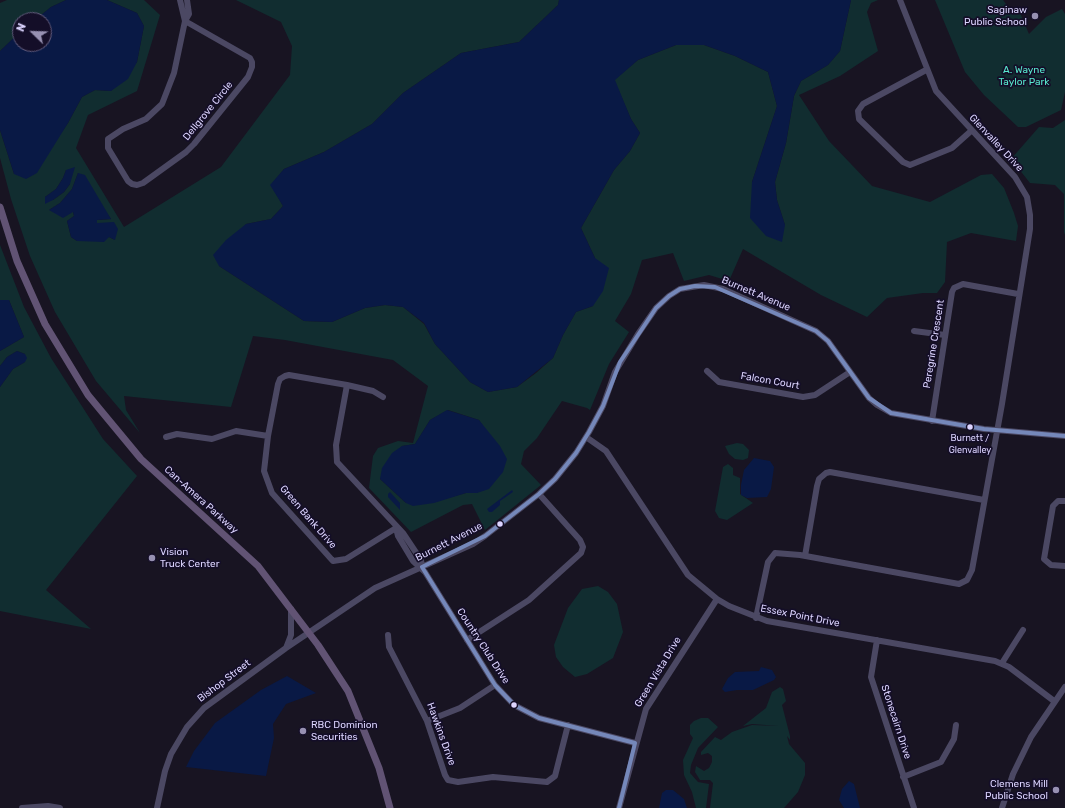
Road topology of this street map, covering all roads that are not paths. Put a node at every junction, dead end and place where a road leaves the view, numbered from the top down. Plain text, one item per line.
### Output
1 (180, 0) edge
2 (187, 0) edge
3 (900, 0) edge
4 (185, 20) junction
5 (926, 70) junction
6 (971, 131) junction
7 (0, 207) edge
8 (1018, 294) junction
9 (914, 331) dead end
10 (945, 335) junction
11 (707, 371) dead end
12 (850, 372) junction
13 (347, 385) junction
14 (383, 397) dead end
15 (932, 421) junction
16 (997, 430) junction
17 (268, 436) junction
18 (1065, 436) edge
19 (166, 437) dead end
20 (586, 437) junction
21 (540, 494) junction
22 (984, 500) junction
23 (1065, 501) edge
24 (396, 528) junction
25 (805, 556) junction
26 (1065, 566) edge
27 (422, 568) junction
28 (717, 599) junction
29 (290, 609) junction
30 (756, 618) junction
31 (1023, 630) dead end
32 (309, 633) junction
33 (388, 634) dead end
34 (467, 640) junction
35 (877, 640) junction
36 (286, 648) junction
37 (1002, 663) junction
38 (496, 685) junction
39 (1065, 687) edge
40 (1054, 700) junction
41 (427, 721) junction
42 (568, 725) junction
43 (956, 725) dead end
44 (635, 743) junction
45 (903, 777) junction
46 (22, 808) edge
47 (60, 808) edge
48 (157, 808) edge
49 (390, 808) edge
50 (619, 808) edge
51 (914, 808) edge
52 (1002, 808) edge

1 - 4 street, Dellgrove Circle
2 - 4 street, Dellgrove Circle
3 - 5 street, Glenvalley Drive
4 - 4 street, Dellgrove Circle
5 - 6 street, Glenvalley Drive
5 - 6 street
6 - 8 street, Glenvalley Drive
7 - 29 main road, Can-Amera Parkway
8 - 10 street, Peregrine Crescent
8 - 16 street, Glenvalley Drive
9 - 10 street
10 - 15 street, Peregrine Crescent
11 - 12 street, Falcon Court
12 - 15 street, Burnett Avenue
12 - 20 street, Burnett Avenue
13 - 14 street, Green Bank Drive
13 - 17 street, Green Bank Drive
13 - 24 street, Country Club Drive
15 - 16 street, Burnett Avenue
16 - 18 street, Burnett Avenue
16 - 22 street, Glenvalley Drive
17 - 19 street
17 - 24 street, Green Bank Drive
20 - 21 street, Burnett Avenue
20 - 28 street, Essex Point Drive
21 - 27 street, Burnett Avenue
21 - 34 street
22 - 25 street, Glenvalley Drive
22 - 25 street
23 - 26 street
24 - 27 street, Country Club Drive
25 - 30 street
27 - 32 street, Burnett Avenue
27 - 34 street, Country Club Drive
28 - 30 street, Essex Point Drive
28 - 44 street, Green Vista Drive
29 - 32 main road, Can-Amera Parkway
29 - 36 street
30 - 35 street, Essex Point Drive
31 - 37 street
32 - 36 street, Bishop Street
32 - 49 main road, Can-Amera Parkway
33 - 41 street, Hawkins Drive
34 - 38 street, Country Club Drive
35 - 37 street, Essex Point Drive
35 - 45 street, Stonecairn Drive
36 - 48 street, Bishop Street
37 - 40 street, Essex Point Drive
38 - 41 street
38 - 42 street, Country Club Drive
39 - 40 street
40 - 52 street
41 - 42 street, Hawkins Drive
42 - 44 street, Country Club Drive
43 - 45 street
44 - 50 street, Green Vista Drive
45 - 51 street, Stonecairn Drive
46 - 47 street

